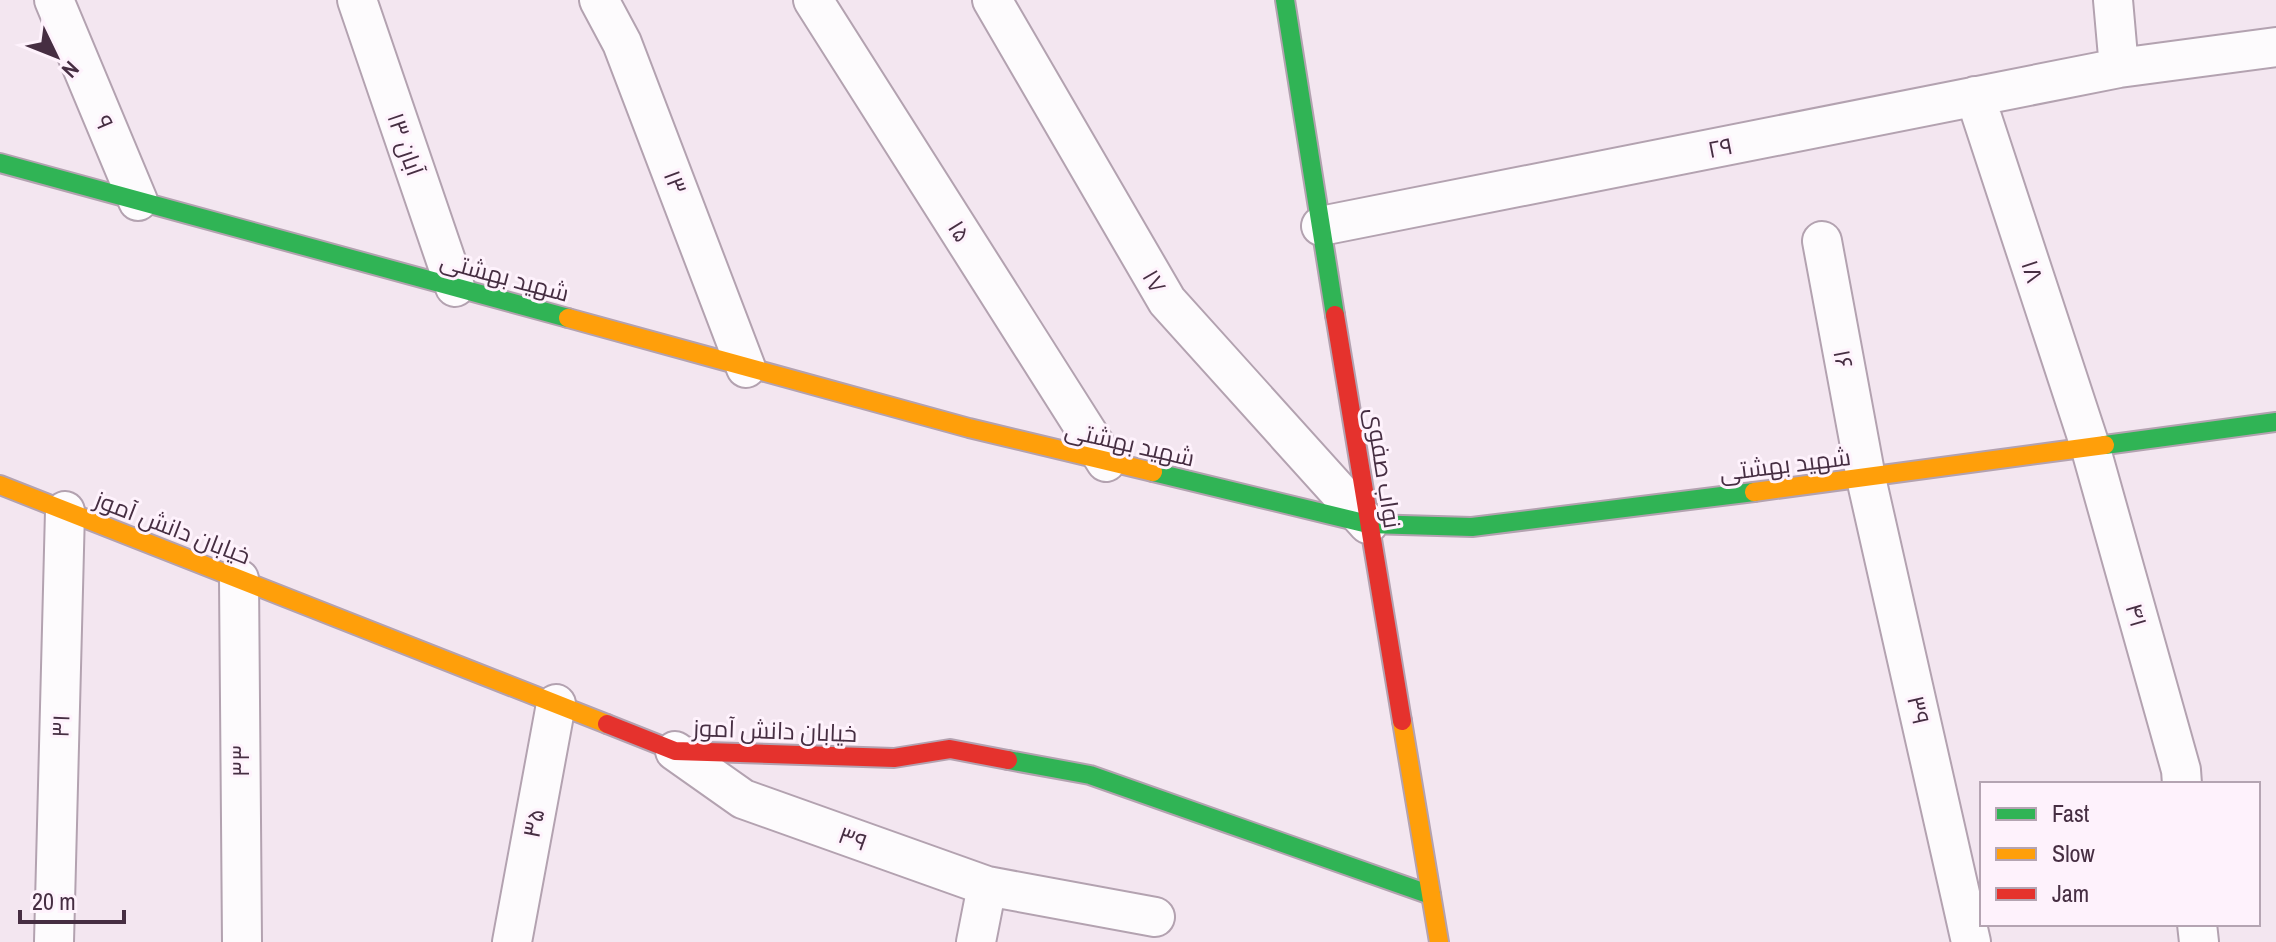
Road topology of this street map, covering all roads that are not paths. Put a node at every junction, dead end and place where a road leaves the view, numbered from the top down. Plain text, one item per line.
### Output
1 (54, 0) edge
2 (357, 0) edge
3 (599, 0) edge
4 (813, 0) edge
5 (992, 0) edge
6 (1285, 0) edge
7 (2113, 0) edge
8 (2276, 47) edge
9 (2119, 68) junction
10 (1975, 96) junction
11 (0, 163) edge
12 (138, 201) junction
13 (1321, 226) junction
14 (1822, 241) dead end
15 (455, 287) junction
16 (746, 368) junction
17 (2276, 422) edge
18 (2090, 446) junction
19 (1106, 462) junction
20 (1866, 478) junction
21 (0, 485) edge
22 (65, 511) junction
23 (1368, 524) junction
24 (239, 579) junction
25 (556, 704) junction
26 (675, 751) junction
27 (2182, 782) edge
28 (987, 886) junction
29 (1431, 895) junction
30 (1155, 917) dead end
31 (54, 942) edge
32 (242, 942) edge
33 (512, 942) edge
34 (976, 942) edge
35 (1439, 942) edge
36 (1971, 942) edge

1 - 12 street, ۹
2 - 15 street, ۱۳ آبان
3 - 16 street, ۱۳
4 - 19 street, ۱۵
5 - 23 street, ۱۷
6 - 13 main road, نواب صفوی
7 - 9 street
8 - 9 street, ۲۹
9 - 10 street, ۲۹
10 - 13 street, ۲۹
10 - 18 street, ۱۸
11 - 12 main road, شهید بهشتی
12 - 15 main road, شهید بهشتی
13 - 23 main road, نواب صفوی
14 - 20 street, ۱۶
15 - 16 main road, شهید بهشتی
16 - 19 main road, شهید بهشتی
17 - 18 main road, شهید بهشتی
18 - 20 main road, شهید بهشتی
18 - 27 street, ۴۱
19 - 23 main road, شهید بهشتی
20 - 23 main road, شهید بهشتی
20 - 36 street, ۳۹
21 - 22 main road, خیابان دانش آموز
22 - 24 main road, خیابان دانش آموز
22 - 31 street, ۳۱
23 - 29 main road, نواب صفوی
24 - 25 main road, خیابان دانش آموز
24 - 32 street, ۳۳
25 - 26 main road, خیابان دانش آموز
25 - 33 street, ۳۵
26 - 28 street, ۳۹
26 - 29 main road, خیابان دانش آموز
28 - 30 street, ۳۹
28 - 34 street
29 - 35 main road, نواب صفوی

